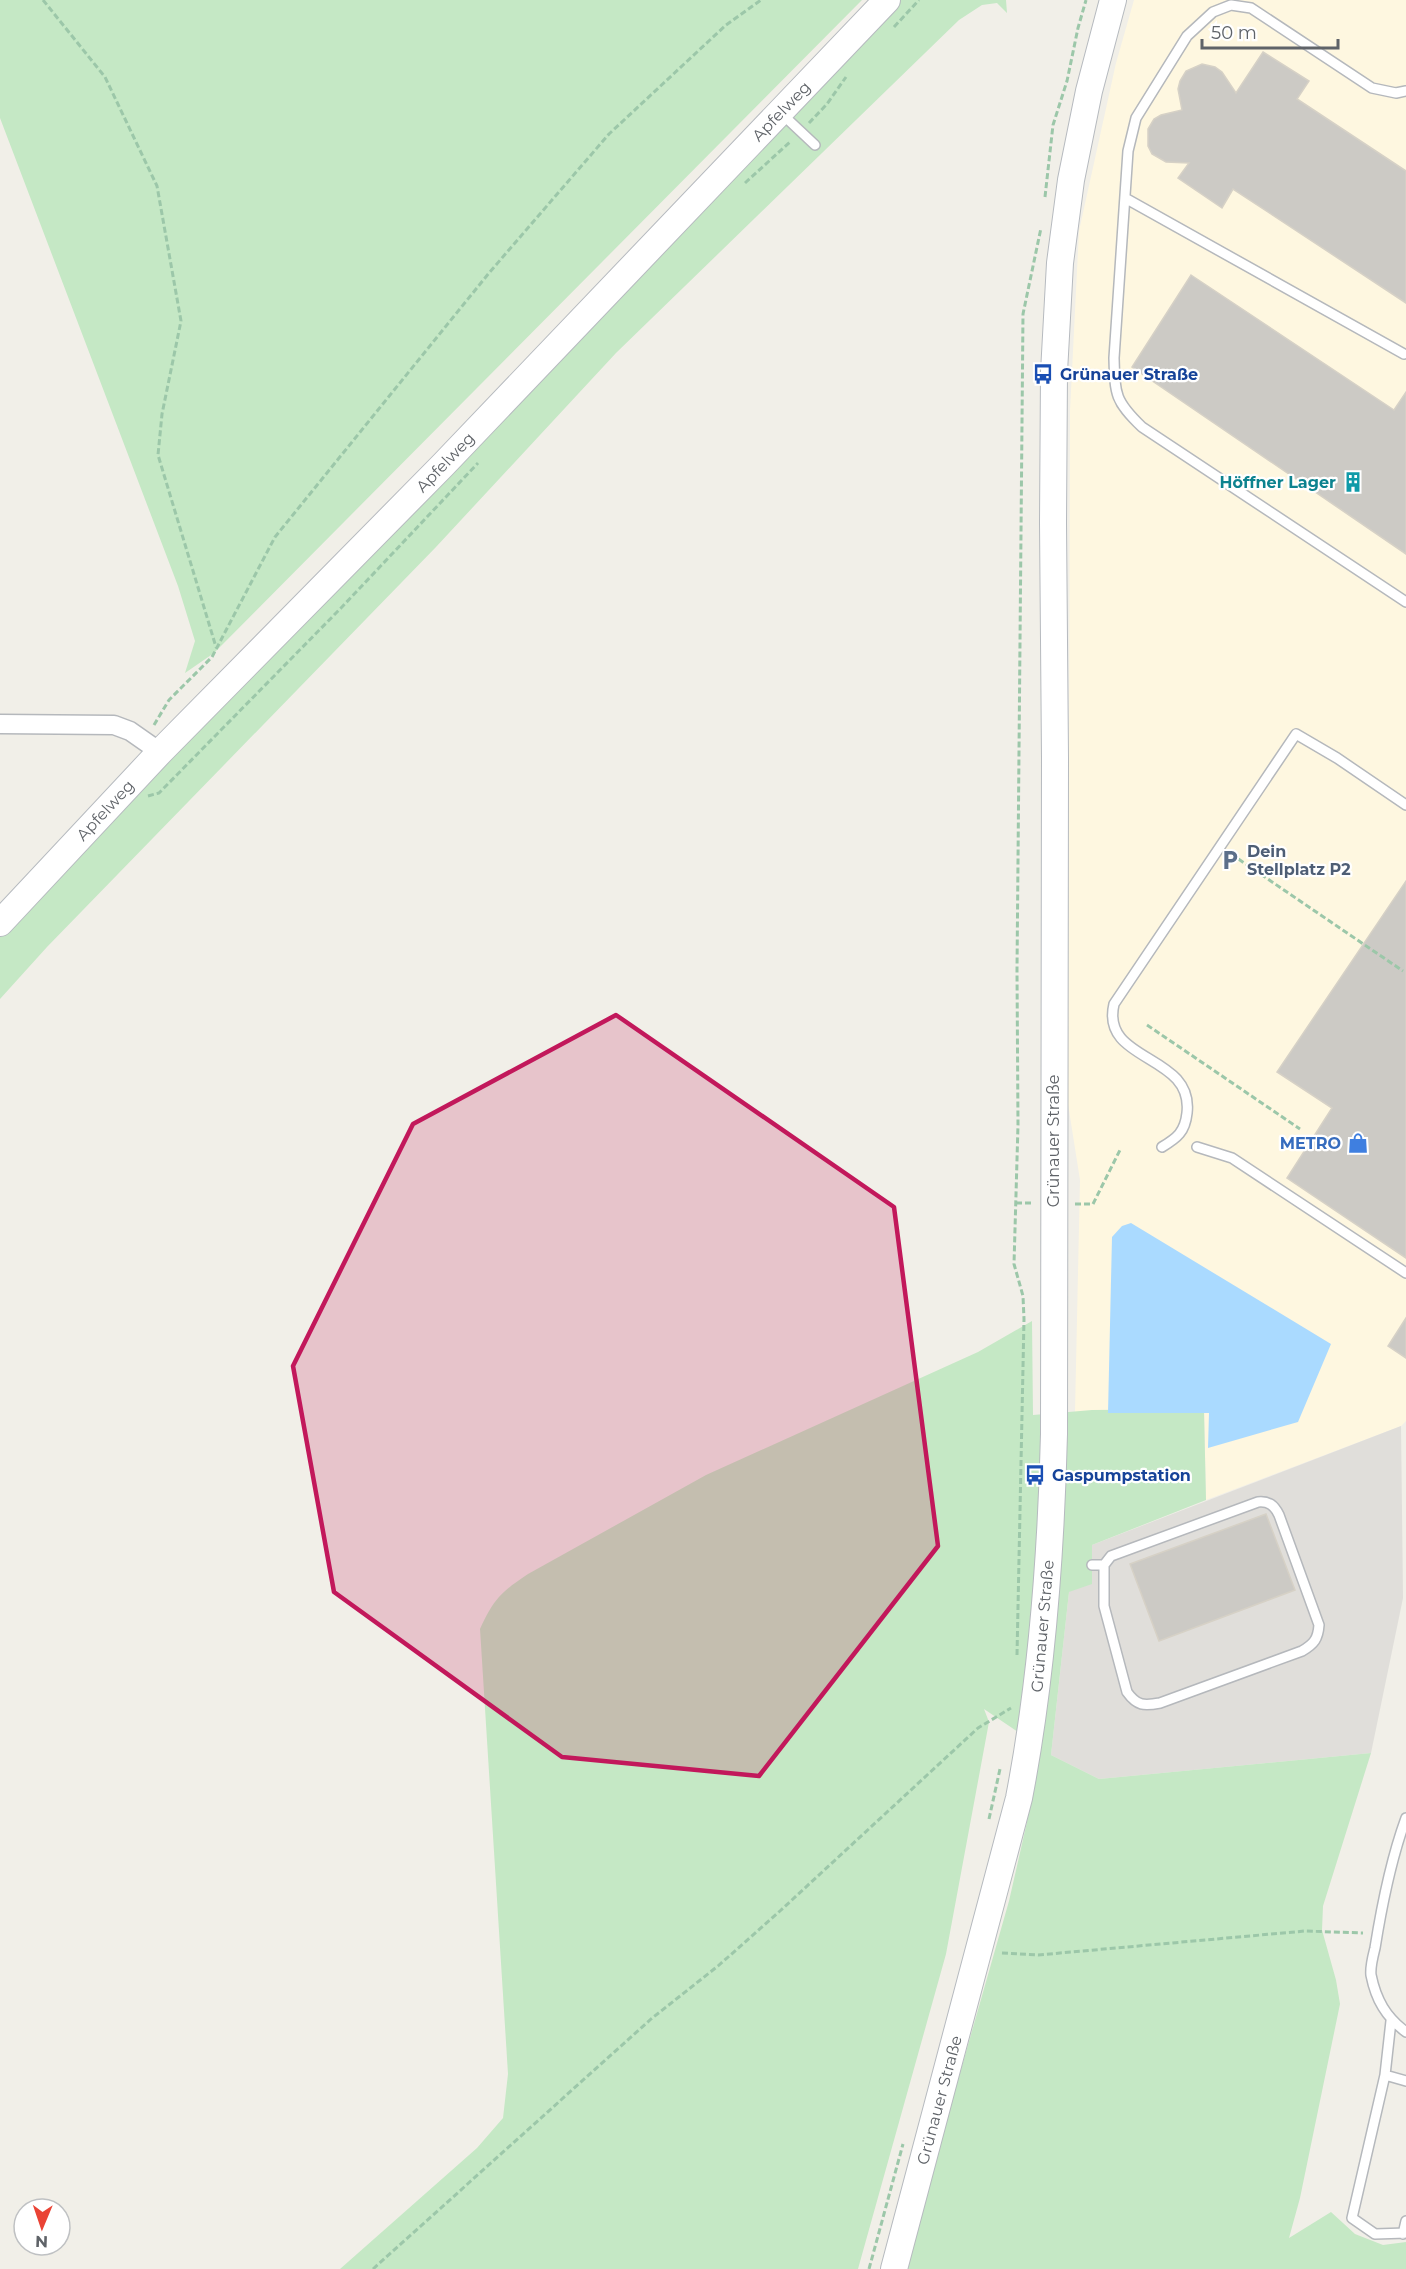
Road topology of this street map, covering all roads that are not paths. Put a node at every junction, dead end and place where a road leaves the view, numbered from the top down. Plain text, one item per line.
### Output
1 (887, 0) edge
2 (1113, 0) edge
3 (1406, 90) edge
4 (780, 112) junction
5 (815, 145) dead end
6 (1125, 198) junction
7 (1404, 354) dead end
8 (1406, 602) edge
9 (0, 724) edge
10 (160, 752) junction
11 (1406, 805) edge
12 (0, 922) edge
13 (1197, 1147) dead end
14 (1162, 1148) dead end
15 (1406, 1273) edge
16 (1092, 1565) dead end
17 (1104, 1566) junction
18 (1406, 1818) edge
19 (1391, 2021) junction
20 (1406, 2032) edge
21 (1385, 2075) junction
22 (1406, 2081) edge
23 (1406, 2221) edge
24 (1405, 2233) edge
25 (894, 2269) edge

1 - 4 main road, Apfelweg
2 - 25 main road, Grünauer Straße
3 - 6 lane
4 - 5 lane
4 - 10 main road, Apfelweg
6 - 7 lane
6 - 8 lane
9 - 10 street
10 - 12 main road, Apfelweg
11 - 14 lane
13 - 15 lane
16 - 17 lane
17 - 17 lane
18 - 19 lane
19 - 20 lane
19 - 21 lane
21 - 22 lane
21 - 24 lane
23 - 24 lane

